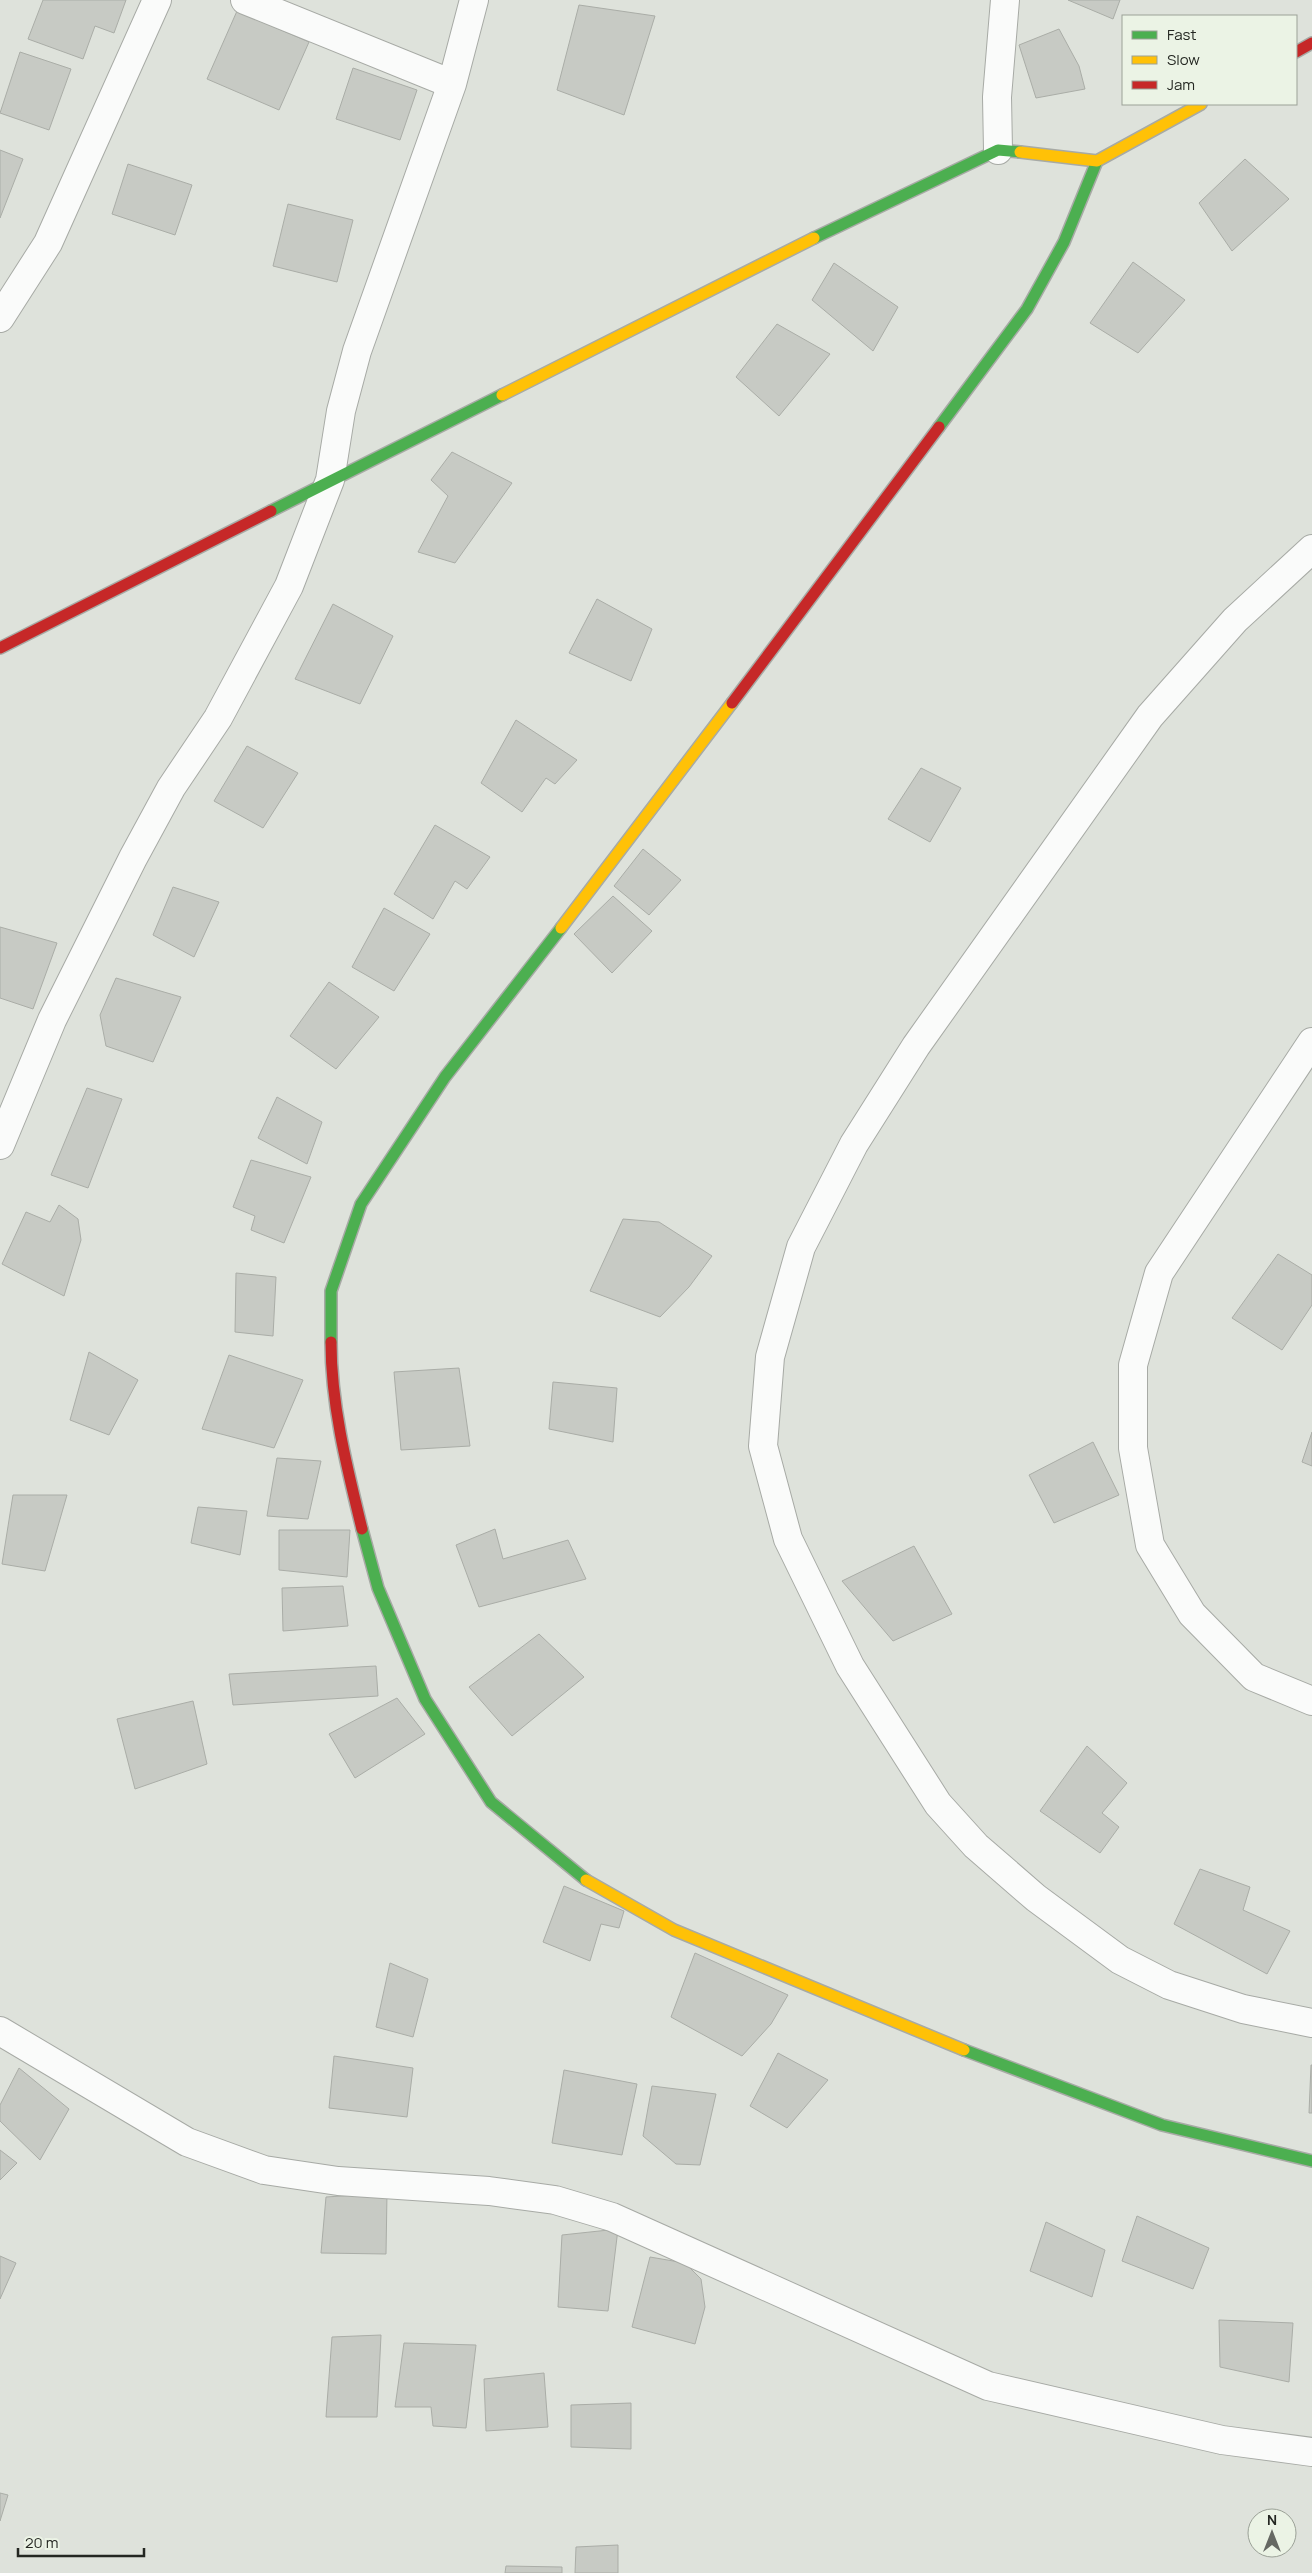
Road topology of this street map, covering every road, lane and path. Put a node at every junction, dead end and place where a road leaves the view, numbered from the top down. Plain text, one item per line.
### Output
1 (157, 0) edge
2 (245, 0) edge
3 (474, 0) edge
4 (1005, 0) edge
5 (1312, 43) edge
6 (1297, 51) edge
7 (452, 84) junction
8 (1199, 105) edge
9 (998, 150) junction
10 (1097, 161) junction
11 (0, 318) edge
12 (330, 480) junction
13 (1312, 549) edge
14 (0, 648) edge
15 (1312, 1042) edge
16 (0, 1145) edge
17 (1312, 1701) edge
18 (1312, 2023) edge
19 (0, 2032) edge
20 (1312, 2161) edge
21 (1312, 2452) edge

1 - 11 street
2 - 7 street
3 - 7 street
4 - 9 street
5 - 6 street
7 - 12 street
8 - 10 street
9 - 10 street
9 - 12 street
10 - 20 street
12 - 14 street
12 - 16 street
13 - 18 street
15 - 17 street
19 - 21 street

